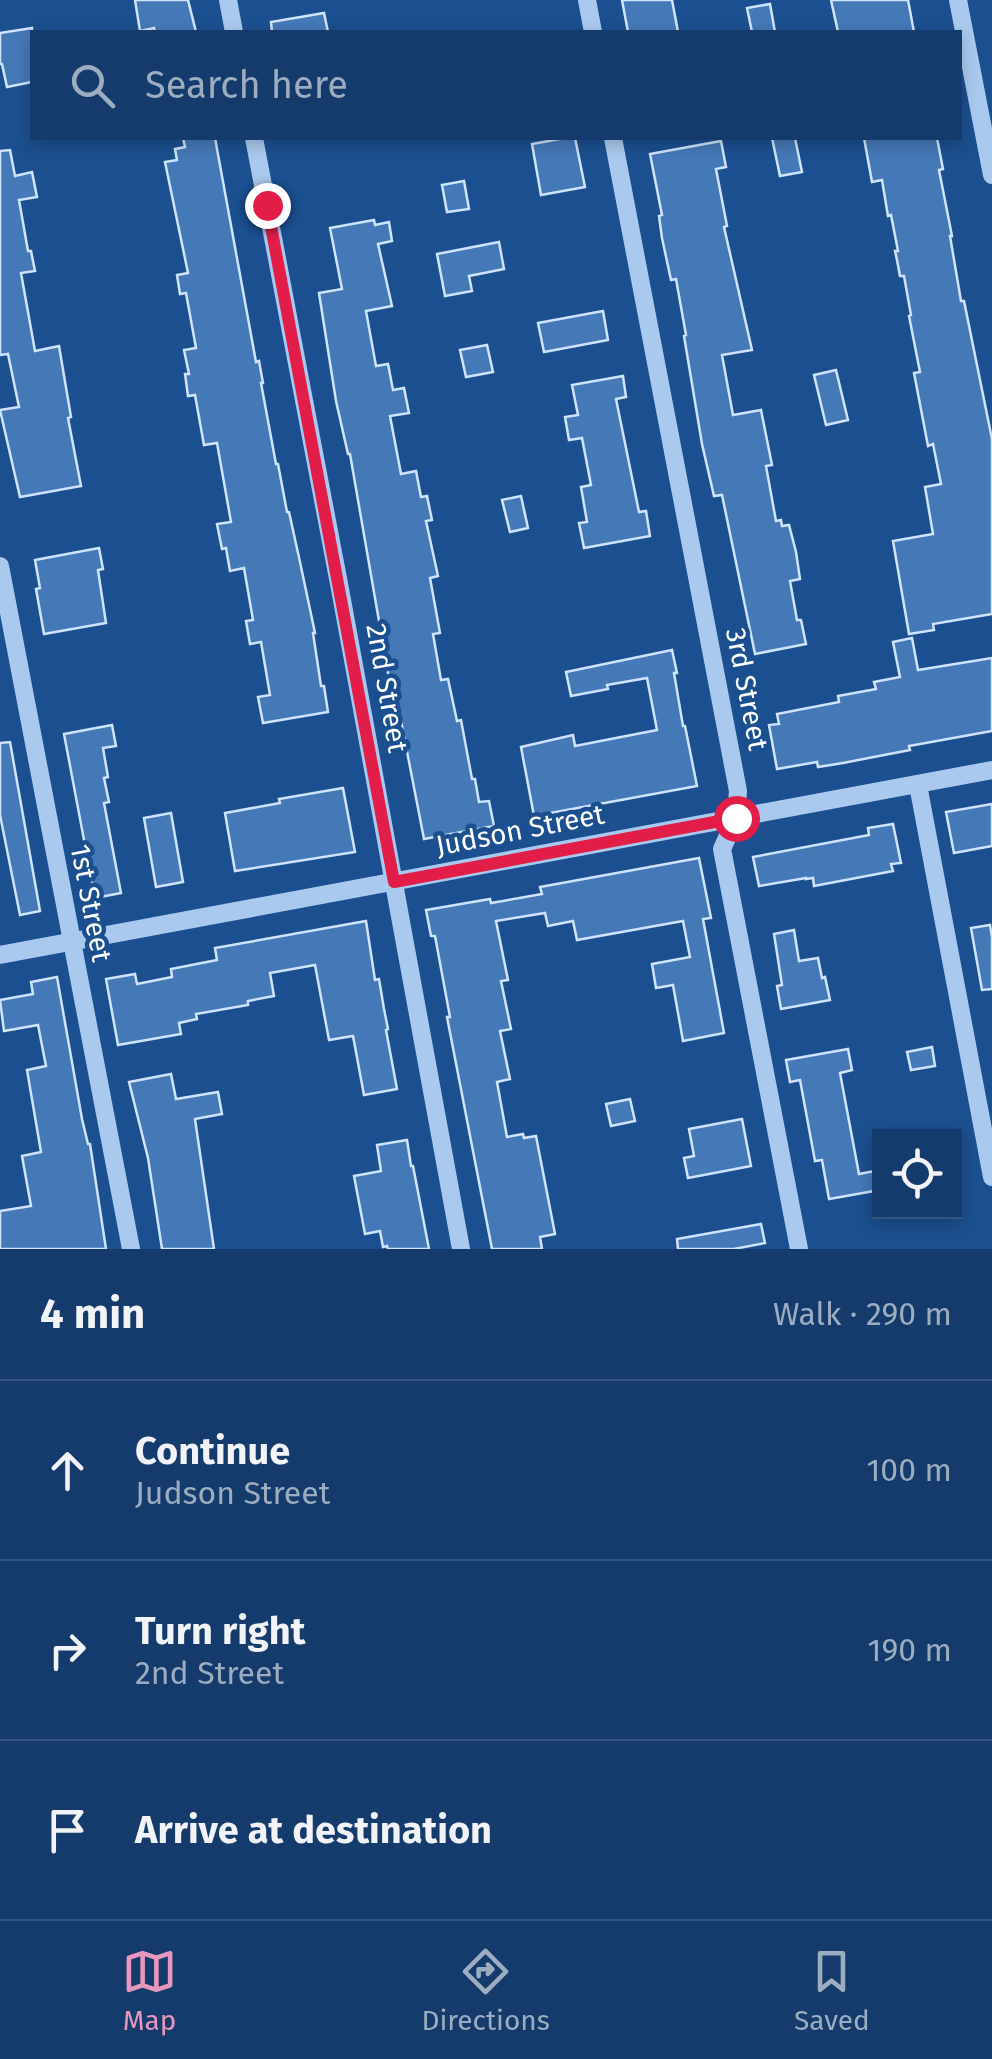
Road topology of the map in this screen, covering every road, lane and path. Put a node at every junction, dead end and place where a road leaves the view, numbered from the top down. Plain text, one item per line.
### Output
1 (228, 0) edge
2 (587, 0) edge
3 (958, 0) edge
4 (234, 30) edge
5 (593, 30) edge
6 (254, 140) edge
7 (613, 140) edge
8 (992, 175) edge
9 (0, 566) edge
10 (992, 770) edge
11 (918, 785) junction
12 (736, 818) junction
13 (394, 882) junction
14 (70, 942) junction
15 (0, 954) edge
16 (992, 1177) edge
17 (131, 1249) edge
18 (461, 1249) edge
19 (799, 1249) edge

1 - 4 street
2 - 5 street
3 - 8 street
6 - 13 street, 2nd Street
7 - 12 street, 3rd Street
9 - 14 street, 1st Street
10 - 11 street, Judson Street
11 - 12 street, Judson Street
11 - 16 street
12 - 13 street, Judson Street
12 - 19 street, 3rd Street
13 - 14 street, Judson Street
13 - 18 street, 2nd Street
14 - 15 street, Judson Street
14 - 17 street, 1st Street

